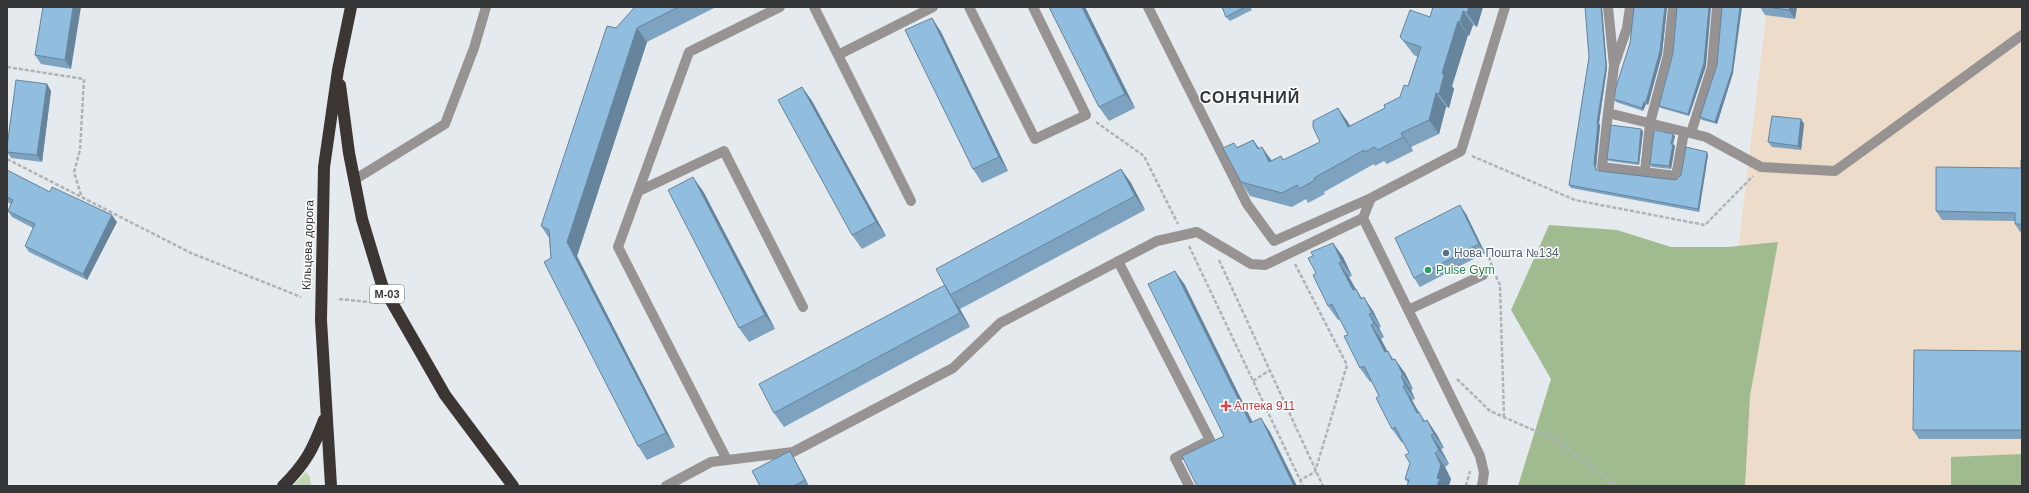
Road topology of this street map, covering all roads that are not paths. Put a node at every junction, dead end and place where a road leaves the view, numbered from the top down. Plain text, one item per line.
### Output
1 (351, 7) edge
2 (486, 7) edge
3 (780, 7) edge
4 (814, 7) edge
5 (933, 7) edge
6 (969, 7) edge
7 (1033, 7) edge
8 (1148, 7) edge
9 (1505, 7) edge
10 (1608, 7) edge
11 (1630, 7) edge
12 (1673, 7) edge
13 (1717, 7) edge
14 (2022, 35) edge
15 (838, 54) junction
16 (1614, 66) junction
17 (338, 70) junction
18 (1608, 113) junction
19 (1650, 123) junction
20 (1687, 132) junction
21 (1645, 172) junction
22 (354, 180) junction
23 (639, 192) junction
24 (1371, 198) junction
25 (911, 200) dead end
26 (1363, 218) junction
27 (1118, 261) junction
28 (1483, 275) dead end
29 (803, 308) dead end
30 (1408, 310) junction
31 (326, 417) junction
32 (727, 460) junction
33 (283, 486) edge
34 (331, 486) edge
35 (513, 486) edge
36 (666, 486) edge
37 (1189, 486) edge
38 (1482, 486) edge

1 - 17 highway, Кільцева дорога / М-03
2 - 22 street
3 - 23 street
4 - 15 street
5 - 15 street
6 - 7 street
8 - 24 street
9 - 24 street
10 - 16 street
11 - 16 street
12 - 19 street
13 - 20 street
14 - 20 street
15 - 25 street
16 - 18 street
17 - 22 highway, М-03
17 - 31 highway, Кільцева дорога / М-03
18 - 19 street
18 - 21 street
19 - 20 street
19 - 21 street
20 - 21 street
22 - 35 highway, М-03
23 - 29 street
23 - 32 street
24 - 26 street
26 - 27 street
26 - 30 street
27 - 32 street
27 - 37 street
28 - 30 street
30 - 38 street
31 - 33 highway, М-03
31 - 34 highway, Кільцева дорога / М-03
32 - 36 street

